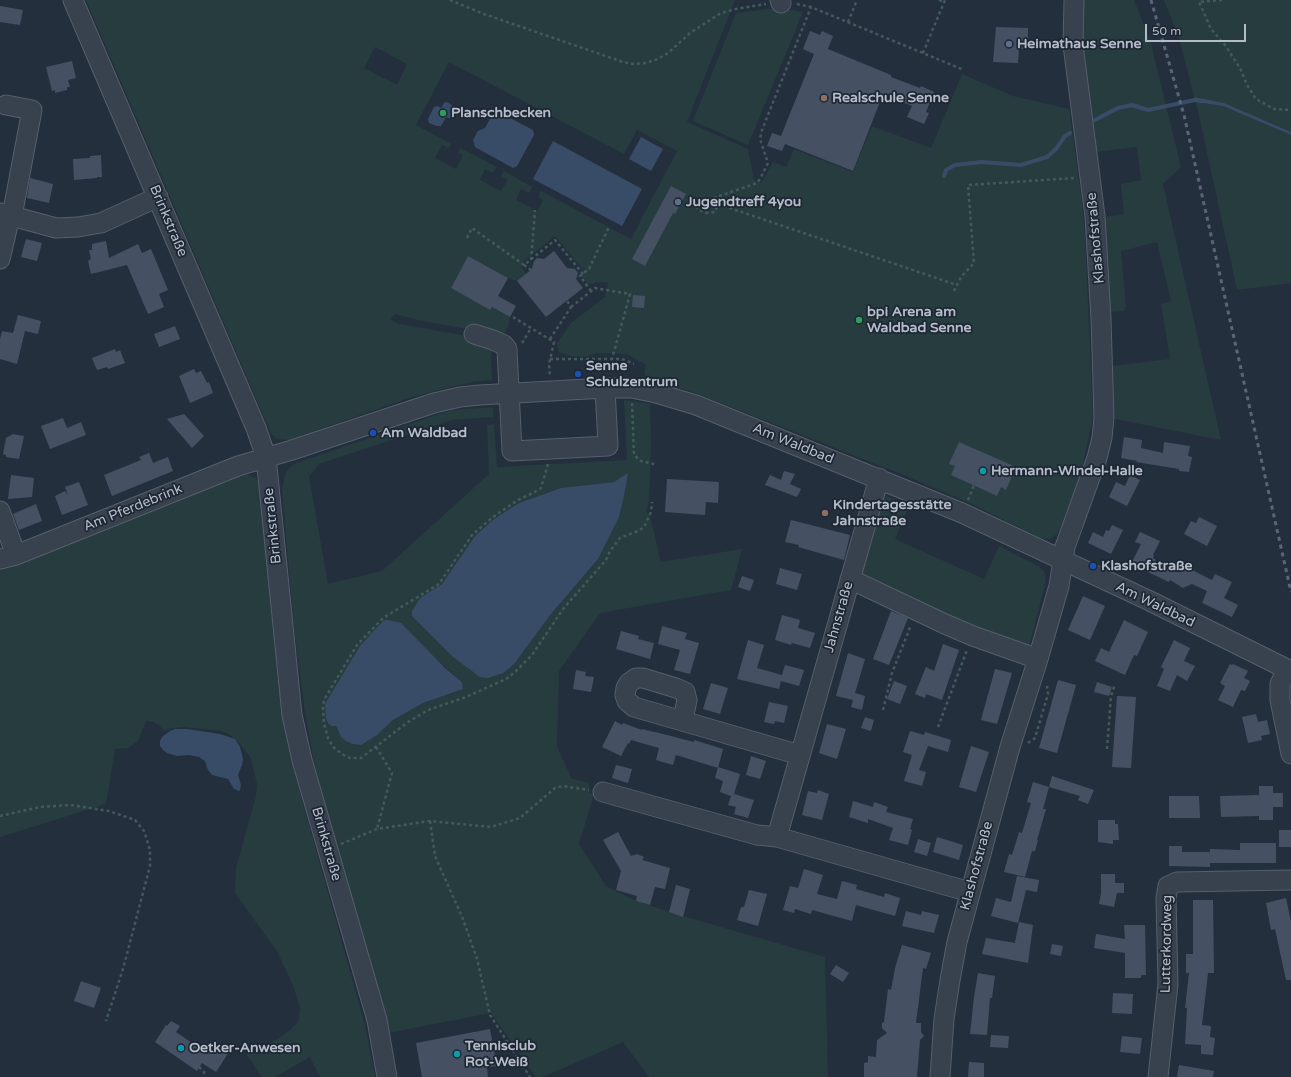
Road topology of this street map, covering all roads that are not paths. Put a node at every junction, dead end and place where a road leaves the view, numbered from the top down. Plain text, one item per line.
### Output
1 (73, 0) edge
2 (1074, 0) edge
3 (6, 105) dead end
4 (158, 197) junction
5 (8, 215) edge
6 (0, 259) edge
7 (474, 334) dead end
8 (605, 388) junction
9 (509, 392) junction
10 (266, 458) junction
11 (879, 478) junction
12 (0, 511) edge
13 (8, 557) edge
14 (1063, 560) junction
15 (850, 579) junction
16 (1038, 659) junction
17 (1289, 670) edge
18 (683, 720) dead end
19 (1291, 754) edge
20 (800, 755) junction
21 (603, 792) road end
22 (777, 837) junction
23 (1291, 880) edge
24 (970, 892) junction
25 (387, 1077) edge
26 (940, 1077) edge
27 (1158, 1077) edge

1 - 4 street, Brinkstraße
2 - 14 street, Klashofstraße
3 - 5 street
4 - 5 street
4 - 10 street, Brinkstraße
5 - 6 street
7 - 9 street
8 - 9 street, Am Waldbad
8 - 9 street
8 - 11 street, Am Waldbad
9 - 10 street, Am Waldbad
10 - 13 street, Am Pferdebrink
10 - 25 street, Brinkstraße
11 - 14 street, Am Waldbad
11 - 15 street, Jahnstraße
12 - 13 street
14 - 16 street, Klashofstraße
14 - 17 street, Am Waldbad
15 - 16 street
15 - 20 street, Jahnstraße
16 - 24 street, Klashofstraße
17 - 19 street
18 - 20 street
20 - 22 street, Jahnstraße
21 - 22 street
22 - 24 street
23 - 27 street, Lutterkordweg
24 - 26 street, Klashofstraße

